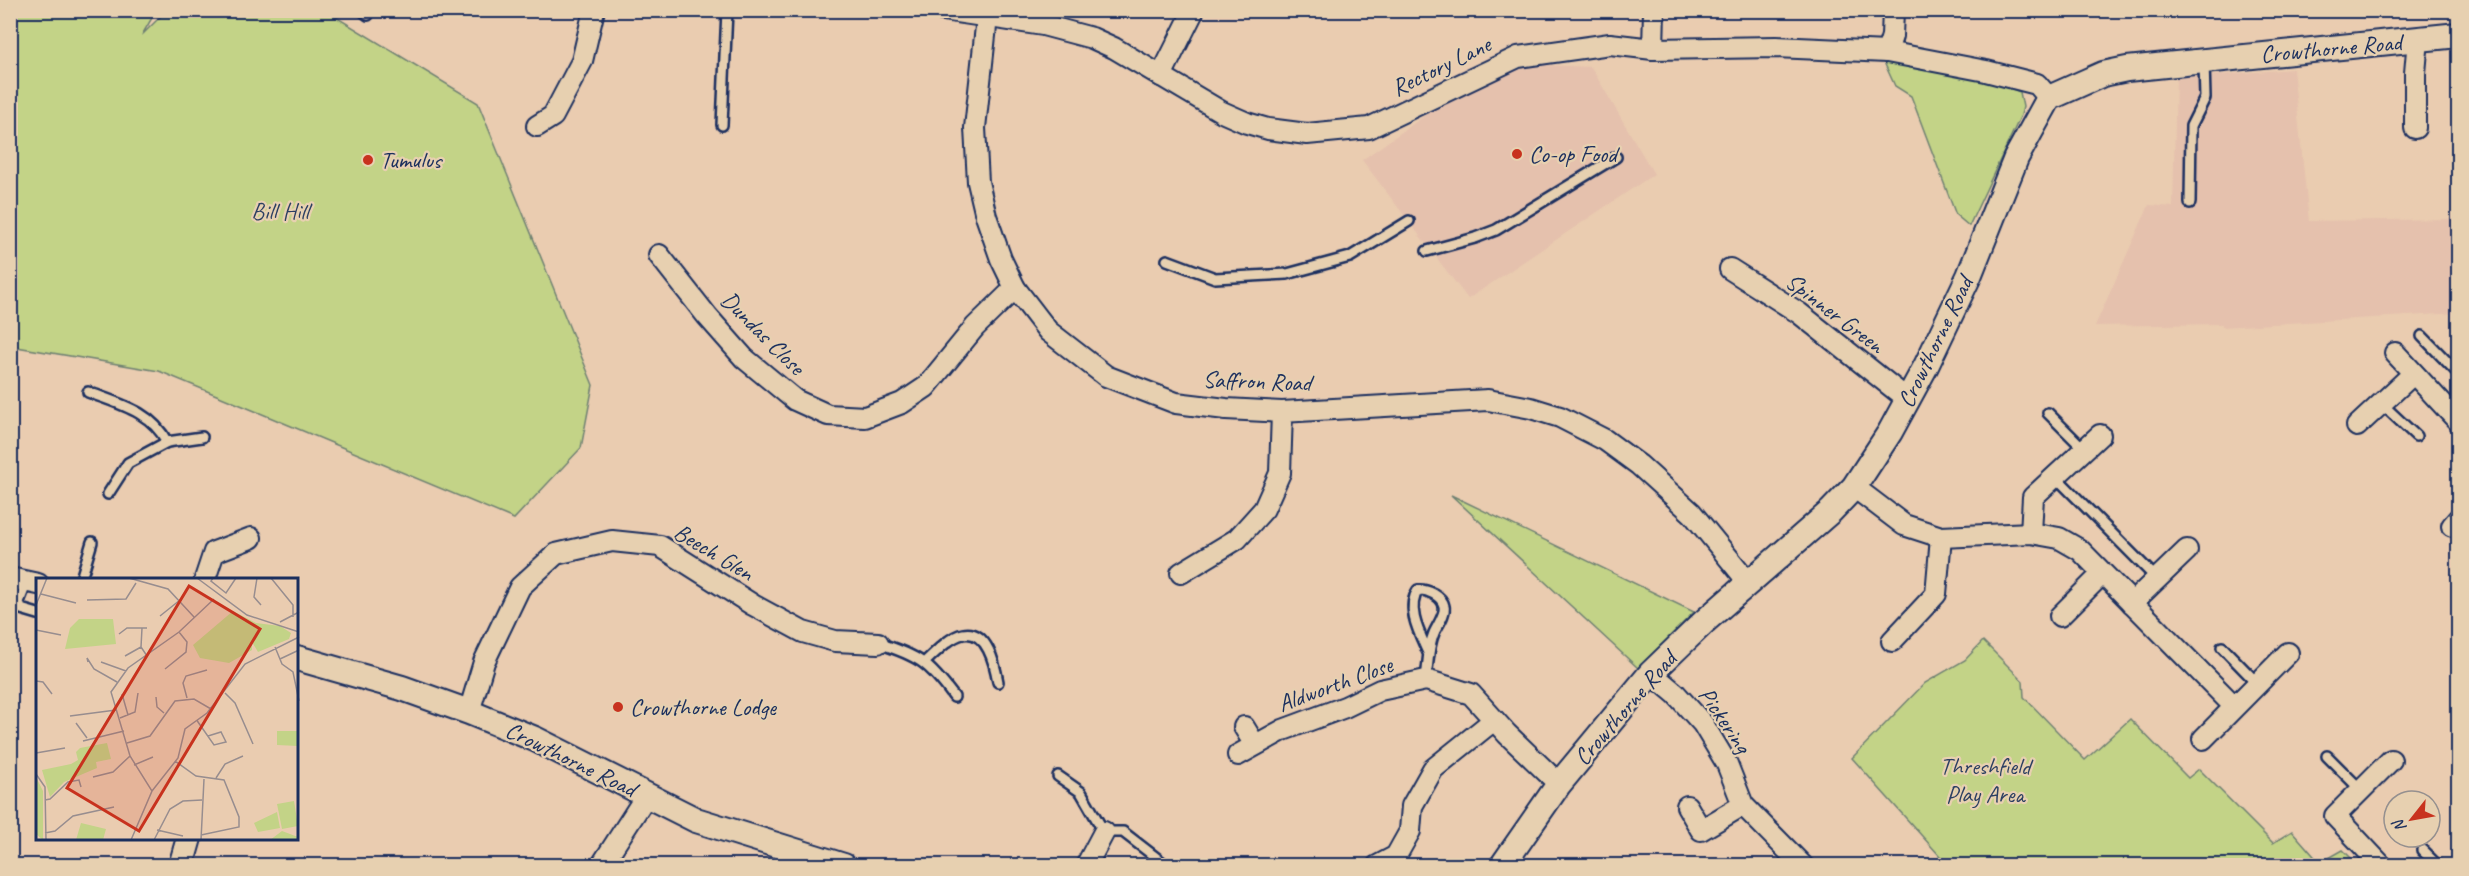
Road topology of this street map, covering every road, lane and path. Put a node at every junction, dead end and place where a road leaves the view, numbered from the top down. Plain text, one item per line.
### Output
1 (594, 10) edge
2 (727, 10) edge
3 (943, 10) edge
4 (1194, 10) edge
5 (1654, 10) edge
6 (1893, 10) edge
7 (988, 14) edge
8 (2458, 35) edge
9 (2418, 39) junction
10 (1653, 49) junction
11 (1887, 52) junction
12 (2204, 60) junction
13 (1161, 76) junction
14 (2049, 98) junction
15 (722, 125) dead end
16 (537, 126) dead end
17 (2415, 128) dead end
18 (1616, 157) dead end
19 (2190, 203) dead end
20 (1409, 221) dead end
21 (1427, 251) dead end
22 (659, 255) dead end
23 (1167, 260) dead end
24 (1730, 269) dead end
25 (1015, 288) junction
26 (2422, 336) dead end
27 (2394, 353) dead end
28 (2458, 373) edge
29 (2413, 374) junction
30 (88, 392) dead end
31 (1907, 399) junction
32 (2382, 404) junction
33 (1282, 412) junction
34 (2048, 413) dead end
35 (2457, 415) edge
36 (2357, 426) dead end
37 (2100, 435) dead end
38 (202, 436) dead end
39 (2416, 436) dead end
40 (167, 442) junction
41 (2084, 449) junction
42 (2055, 476) junction
43 (1854, 487) junction
44 (108, 494) dead end
45 (2031, 533) junction
46 (1941, 537) junction
47 (251, 538) dead end
48 (92, 542) dead end
49 (2187, 550) dead end
50 (1181, 573) dead end
51 (2102, 574) junction
52 (81, 578) edge
53 (205, 578) edge
54 (2157, 579) junction
55 (25, 581) edge
56 (1749, 583) junction
57 (2132, 603) junction
58 (36, 613) edge
59 (2060, 616) dead end
60 (1892, 641) dead end
61 (878, 643) joint
62 (2222, 646) dead end
63 (2288, 652) dead end
64 (1429, 655) junction
65 (298, 658) edge
66 (925, 662) junction
67 (1651, 673) junction
68 (1426, 680) junction
69 (998, 682) dead end
70 (2257, 683) junction
71 (954, 697) dead end
72 (2234, 706) junction
73 (469, 712) junction
74 (1494, 720) junction
75 (1244, 727) dead end
76 (2203, 739) dead end
77 (2327, 756) dead end
78 (2391, 760) dead end
79 (1058, 776) dead end
80 (1559, 784) junction
81 (2361, 790) junction
82 (646, 796) junction
83 (1743, 805) junction
84 (1687, 806) dead end
85 (1104, 832) junction
86 (188, 840) edge
87 (2422, 850) dead end
88 (1510, 863) edge
89 (181, 866) edge
90 (601, 866) edge
91 (844, 866) edge
92 (1086, 866) edge
93 (1167, 866) edge
94 (1377, 866) edge
95 (1803, 866) edge
96 (2382, 866) edge
97 (2438, 866) edge

1 - 16 street
2 - 15 lane
3 - 7 street, Rectory Lane
4 - 13 street
5 - 10 street
6 - 11 street
7 - 13 street, Rectory Lane
7 - 25 street, Saffron Road
8 - 9 street, Crowthorne Road
9 - 12 street, Crowthorne Road
9 - 17 street
10 - 11 street, Rectory Lane
10 - 13 street, Rectory Lane
11 - 14 street, Rectory Lane
12 - 14 street, Crowthorne Road
12 - 19 lane
14 - 31 street, Crowthorne Road
18 - 21 lane
20 - 23 lane
22 - 25 street, Dundas Close
24 - 31 street, Spinner Green
25 - 33 street, Saffron Road
26 - 28 lane
27 - 29 street
29 - 32 street
29 - 35 street
30 - 40 lane
31 - 43 street, Crowthorne Road
32 - 36 street
32 - 39 lane
33 - 50 street
33 - 56 street, Saffron Road
34 - 41 lane
37 - 41 street
38 - 40 lane
40 - 44 lane
41 - 42 street
42 - 45 street
42 - 54 lane
43 - 46 street
43 - 56 street, Crowthorne Road
45 - 46 street
45 - 51 street
46 - 60 street
47 - 53 street
48 - 52 lane
49 - 54 street
51 - 57 street
51 - 59 street
54 - 57 street
55 - 58 lane
56 - 67 street, Crowthorne Road
57 - 72 street
61 - 66 lane
61 - 73 street, Beech Glen
62 - 70 lane
63 - 70 street
64 - 64 lane
64 - 68 lane
65 - 73 street, Crowthorne Road
66 - 69 lane
66 - 71 lane
67 - 80 street, Crowthorne Road
67 - 83 street, Pickering
68 - 74 street, Aldworth Close
68 - 75 street, Aldworth Close
70 - 72 street
72 - 76 street
73 - 82 street, Crowthorne Road
74 - 80 street, Aldworth Close
74 - 94 street
77 - 81 lane
78 - 81 street
79 - 85 lane
80 - 88 street, Crowthorne Road
81 - 96 street
82 - 90 street
82 - 91 street, Crowthorne Road
83 - 84 street
83 - 95 street, Pickering
85 - 92 street
85 - 93 lane
86 - 89 street
87 - 97 lane

